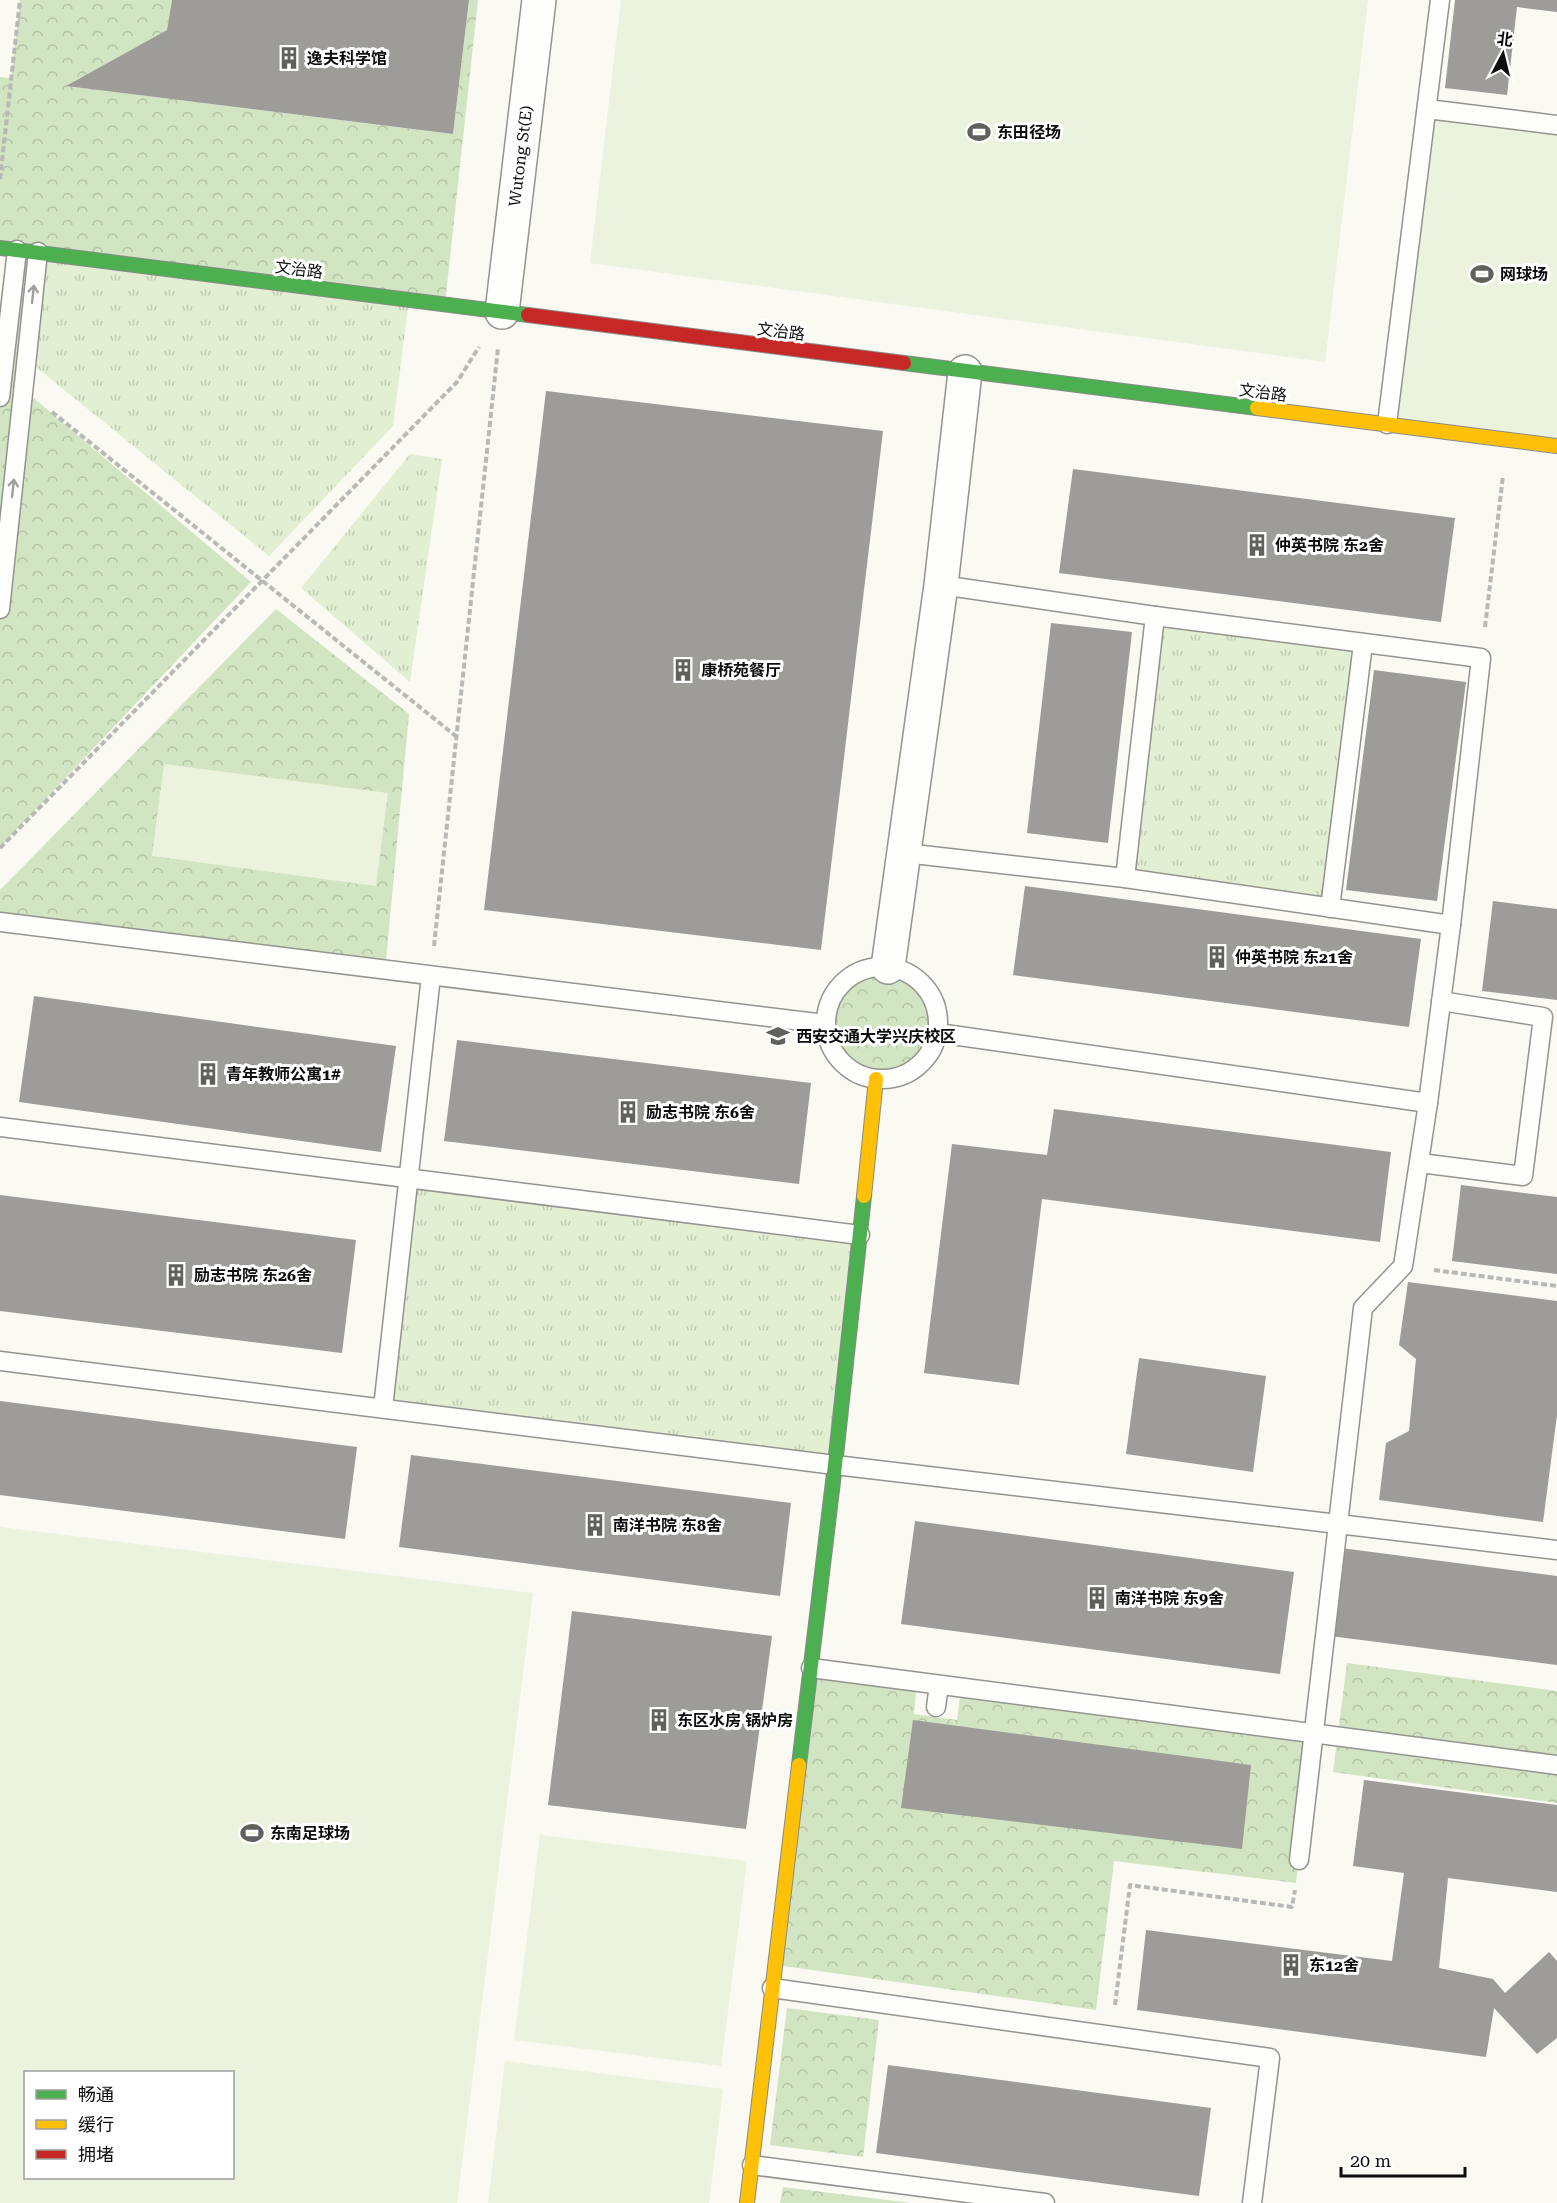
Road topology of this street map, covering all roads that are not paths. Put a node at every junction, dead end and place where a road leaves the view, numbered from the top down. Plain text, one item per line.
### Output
1 (539, 0) edge
2 (1440, 0) edge
3 (1427, 109) junction
4 (1557, 124) edge
5 (9, 249) edge
6 (38, 252) junction
7 (502, 312) junction
8 (965, 372) junction
9 (0, 398) edge
10 (1387, 424) junction
11 (1557, 446) edge
12 (941, 585) junction
13 (0, 609) edge
14 (1155, 616) junction
15 (1363, 644) junction
16 (905, 853) junction
17 (1125, 878) junction
18 (1330, 908) junction
19 (0, 922) edge
20 (1451, 925) junction
21 (888, 967) junction
22 (431, 976) junction
23 (1441, 1001) junction
24 (825, 1024) junction
25 (938, 1034) junction
26 (876, 1079) junction
27 (1428, 1103) junction
28 (0, 1127) edge
29 (1420, 1163) junction
30 (409, 1179) junction
31 (860, 1235) junction
32 (0, 1361) edge
33 (383, 1408) junction
34 (836, 1465) junction
35 (1338, 1524) junction
36 (1557, 1550) edge
37 (811, 1668) junction
38 (939, 1685) junction
39 (936, 1707) dead end
40 (1312, 1733) junction
41 (1557, 1765) edge
42 (1299, 1860) road end
43 (772, 1988) junction
44 (752, 2165) junction
45 (747, 2203) edge
46 (1045, 2203) edge
47 (1252, 2203) edge

1 - 7 street, Wutong St(E)
2 - 3 lane
3 - 4 lane
3 - 10 lane
5 - 6 street, 文治路
5 - 9 lane
6 - 7 street, 文治路
13 -> 6 lane
7 - 8 street, 文治路
8 - 10 street, 文治路
8 - 12 street
10 - 11 street, 文治路
12 - 14 lane
12 - 16 street
14 - 15 lane
14 - 17 lane
15 - 18 lane
15 - 20 lane
16 - 17 lane
16 - 21 street
17 - 18 lane
18 - 20 lane
19 - 22 lane
20 - 23 lane
21 - 24 lane
21 - 25 lane
22 - 24 lane
22 - 30 lane
23 - 27 lane
23 - 29 lane
24 - 26 lane
25 - 26 lane
25 - 27 lane
26 - 31 street
27 - 29 lane
28 - 30 lane
29 - 35 lane
30 - 31 lane
30 - 33 lane
31 - 34 street
32 - 33 lane
33 - 34 lane
34 - 35 lane
34 - 37 street
35 - 36 lane
35 - 40 lane
37 - 38 lane
37 - 43 street
38 - 39 lane
38 - 40 lane
40 - 41 lane
40 - 42 lane
43 - 44 street
43 - 47 lane
44 - 45 street
44 - 46 lane

